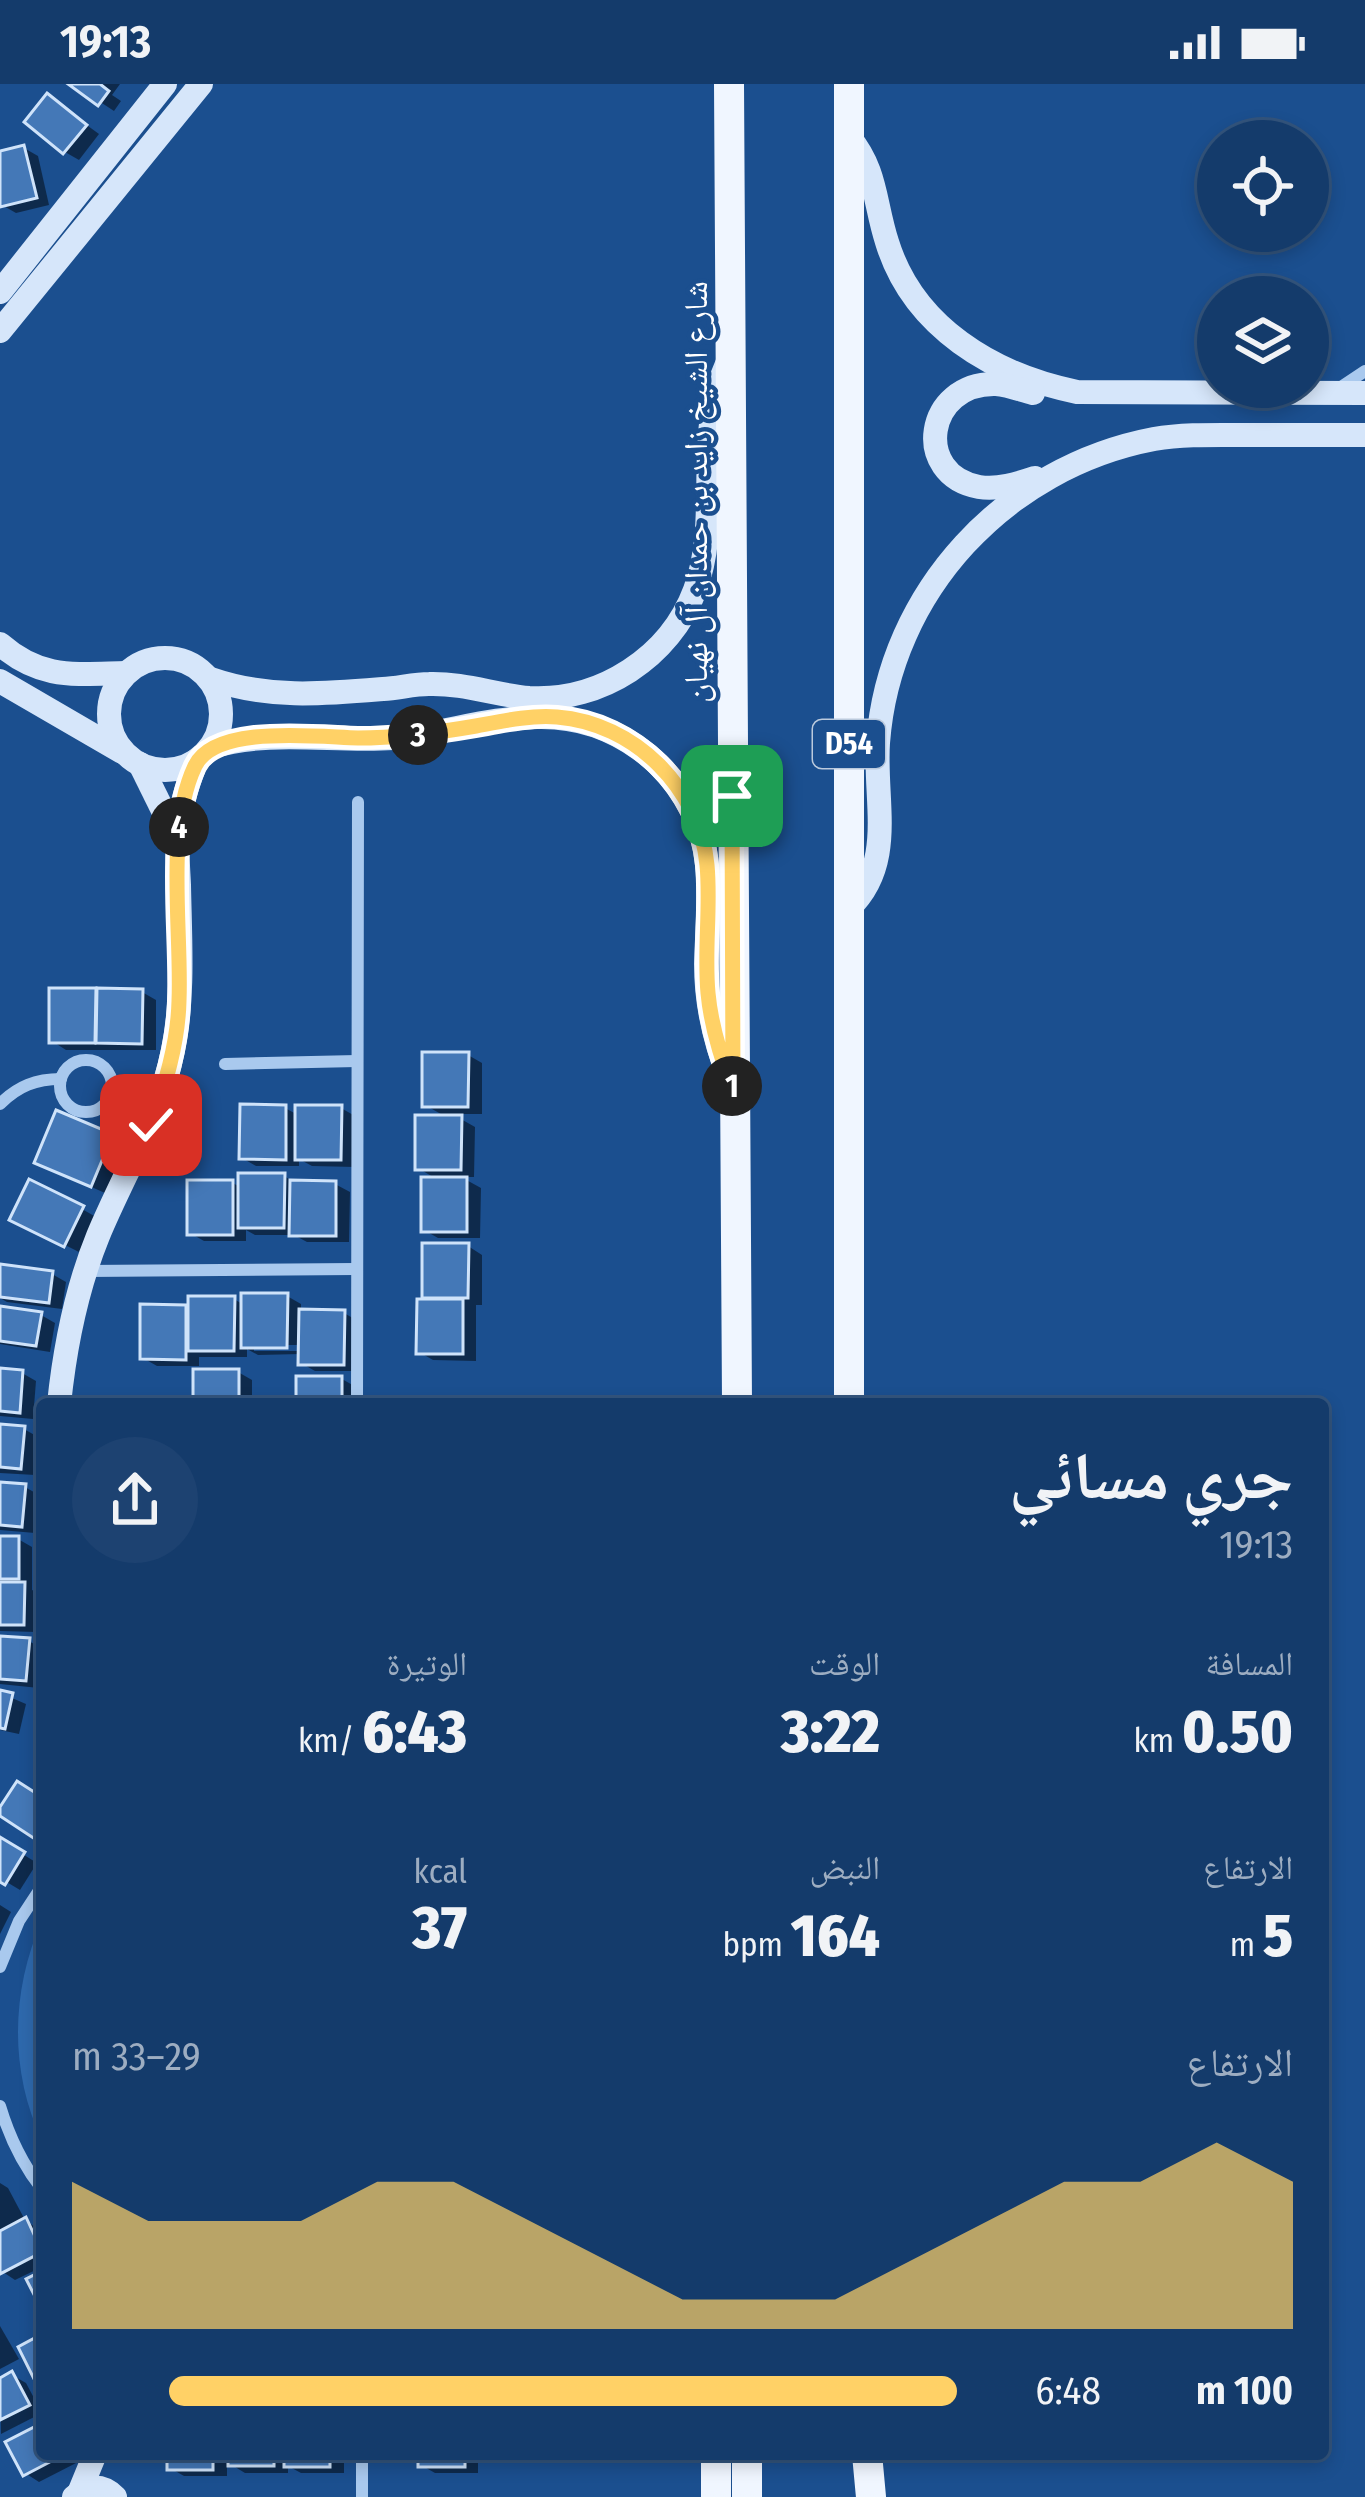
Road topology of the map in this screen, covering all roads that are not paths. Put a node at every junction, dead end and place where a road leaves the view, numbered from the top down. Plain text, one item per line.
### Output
1 (165, 84) edge
2 (201, 84) edge
3 (729, 84) edge
4 (848, 84) edge
5 (849, 137) junction
6 (0, 292) edge
7 (0, 331) edge
8 (730, 356) junction
9 (1365, 371) edge
10 (1077, 392) junction
11 (1365, 393) edge
12 (1331, 394) junction
13 (1365, 435) edge
14 (1054, 472) junction
15 (0, 644) edge
16 (126, 673) junction
17 (211, 679) junction
18 (0, 681) edge
19 (309, 694) junction
20 (310, 737) junction
21 (204, 754) junction
22 (134, 760) junction
23 (358, 802) dead end
24 (177, 839) junction
25 (849, 908) junction
26 (357, 1061) junction
27 (225, 1064) dead end
28 (62, 1079) junction
29 (733, 1089) junction
30 (0, 1104) edge
31 (356, 1269) junction
32 (85, 1271) junction
33 (60, 1398) edge
34 (357, 1398) edge
35 (736, 1398) edge
36 (849, 1398) edge
37 (36, 1895) edge
38 (0, 1967) edge
39 (0, 2106) edge
40 (36, 2182) edge
41 (96, 2460) edge
42 (101, 2460) edge
43 (362, 2460) edge
44 (716, 2460) edge
45 (747, 2460) edge
46 (850, 2460) edge
47 (868, 2460) edge
48 (76, 2495) edge
49 (114, 2495) edge
50 (362, 2497) edge
51 (716, 2497) edge
52 (747, 2497) edge
53 (850, 2497) edge
54 (871, 2497) edge

1 - 6 street
2 - 7 street
3 - 8 main road, شارع الشيخ زايد بن حمدان آل نهيان
4 - 5 main road, D54
5 - 10 street
5 - 25 main road, D54
8 - 19 street
8 - 29 main road, شارع الشيخ زايد بن حمدان آل نهيان
9 - 12 street
10 - 12 street
10 - 14 street
11 - 12 street
13 - 14 street
14 - 25 street
15 - 16 street
16 - 17 street
16 - 22 street
17 - 19 street
17 - 21 street
18 - 22 street
19 - 20 street
20 - 21 street
20 - 29 street
21 - 22 street
21 - 24 street
22 - 24 street
23 - 26 street
24 - 32 street
25 - 36 main road, D54
26 - 27 street
26 - 31 street
28 - 28 street
28 - 30 street
29 - 35 main road, شارع الشيخ زايد بن حمدان آل نهيان
31 - 32 street
31 - 34 street
32 - 33 street
37 - 38 street
39 - 40 street
41 - 48 street
42 - 49 street
43 - 50 street
44 - 51 main road
45 - 52 main road
46 - 53 main road
47 - 54 main road
48 - 49 street

